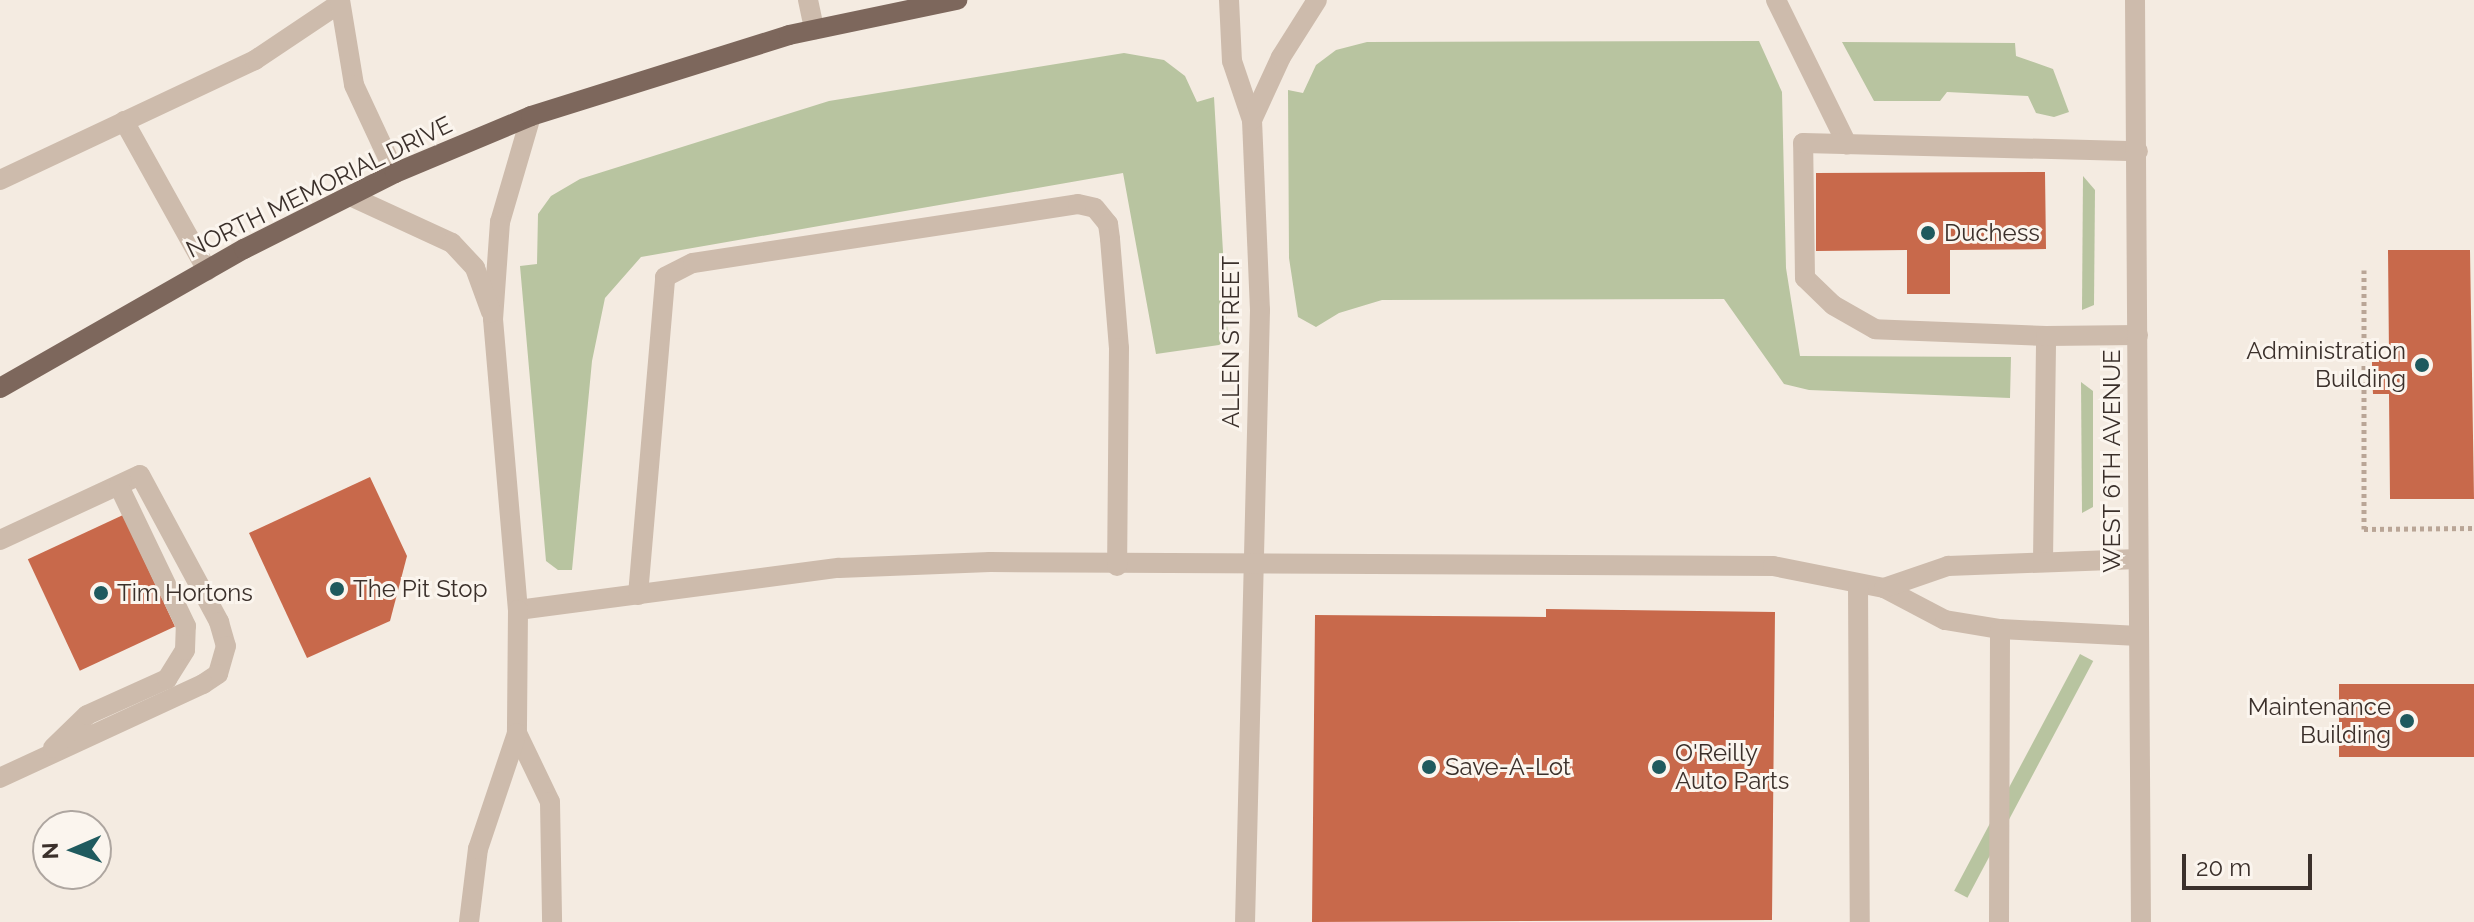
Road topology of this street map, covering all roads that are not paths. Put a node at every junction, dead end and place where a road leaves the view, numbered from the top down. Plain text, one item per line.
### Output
1 (808, 0) edge
2 (957, 0) edge
3 (1229, 0) edge
4 (1317, 0) edge
5 (1776, 0) edge
6 (2135, 0) edge
7 (340, 2) edge
8 (814, 29) junction
9 (531, 116) junction
10 (1252, 120) junction
11 (124, 121) junction
12 (1847, 144) junction
13 (2138, 151) junction
14 (395, 173) junction
15 (0, 180) edge
16 (350, 196) junction
17 (207, 270) junction
18 (493, 319) junction
19 (2138, 335) junction
20 (2046, 336) junction
21 (0, 388) edge
22 (119, 486) junction
23 (1, 535) edge
24 (2138, 559) junction
25 (2043, 560) junction
26 (1256, 564) junction
27 (1117, 566) junction
28 (1858, 585) junction
29 (1884, 588) junction
30 (638, 595) junction
31 (518, 610) junction
32 (2000, 629) junction
33 (2139, 636) junction
34 (517, 733) junction
35 (41, 759) junction
36 (0, 778) edge
37 (469, 922) edge
38 (552, 922) edge
39 (1245, 922) edge
40 (1860, 922) edge
41 (1999, 922) edge
42 (2141, 922) edge

1 - 8 street
2 - 8 main road, NORTH MEMORIAL DRIVE
3 - 10 street, ALLEN STREET
4 - 10 street, ALLEN STREET
5 - 12 street
6 - 13 street, WEST 6TH AVENUE
7 - 11 street
7 - 14 street
8 - 9 main road, NORTH MEMORIAL DRIVE
9 - 14 main road, NORTH MEMORIAL DRIVE
9 - 18 street
10 - 26 street, ALLEN STREET
11 - 15 street
11 - 17 street
12 - 13 street
12 - 20 street
13 - 19 street, WEST 6TH AVENUE
14 - 16 main road, NORTH MEMORIAL DRIVE
16 - 17 main road, NORTH MEMORIAL DRIVE
16 - 18 street
17 - 21 main road, NORTH MEMORIAL DRIVE
18 - 31 street
19 - 20 street
19 - 24 street, WEST 6TH AVENUE
20 - 25 street
22 - 23 street
22 - 35 street
22 - 35 street
24 - 25 street
24 - 33 street, WEST 6TH AVENUE
25 - 29 street
26 - 27 street
26 - 28 street
26 - 39 street, ALLEN STREET
27 - 30 street
27 - 30 street
28 - 29 street
28 - 40 street
29 - 32 street
30 - 31 street
31 - 34 street
32 - 33 street
32 - 41 street
33 - 42 street, WEST 6TH AVENUE
34 - 37 street
34 - 38 street
35 - 36 street

